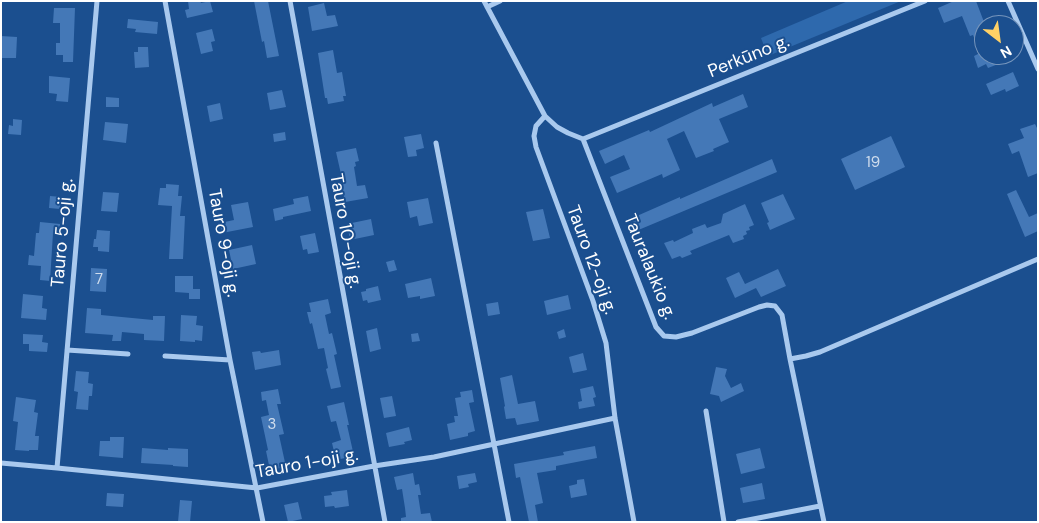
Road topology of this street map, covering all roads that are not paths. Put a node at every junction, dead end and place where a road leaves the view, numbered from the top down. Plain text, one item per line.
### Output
1 (97, 1) edge
2 (165, 1) edge
3 (290, 1) edge
4 (484, 1) edge
5 (500, 1) edge
6 (925, 1) edge
7 (1008, 1) edge
8 (487, 7) junction
9 (1038, 69) edge
10 (545, 116) junction
11 (583, 139) junction
12 (436, 142) dead end
13 (1038, 259) edge
14 (67, 350) junction
15 (128, 354) dead end
16 (165, 356) dead end
17 (790, 359) junction
18 (230, 360) junction
19 (706, 411) dead end
20 (615, 418) junction
21 (494, 444) junction
22 (1, 463) edge
23 (374, 466) junction
24 (57, 468) junction
25 (257, 488) junction
26 (820, 506) junction
27 (263, 522) edge
28 (385, 522) edge
29 (509, 522) edge
30 (634, 522) edge
31 (724, 522) edge
32 (738, 522) edge
33 (824, 522) edge

1 - 14 street, Tauro 5-oji g.
2 - 18 street, Tauro 9-oji g.
3 - 23 street, Tauro 10-oji g.
4 - 8 street
5 - 8 street
6 - 11 street, Perkūno g.
7 - 9 street
8 - 10 street
10 - 11 street
10 - 20 street, Tauro 12-oji g.
11 - 17 street, Tauralaukio g.
12 - 21 street
13 - 17 street
14 - 15 street
14 - 24 street, Tauro 5-oji g.
16 - 18 street
17 - 26 street, Tauralaukio g.
18 - 25 street, Tauro 9-oji g.
19 - 31 street
20 - 21 street, Tauro 1-oji g.
20 - 30 street, Tauro 12-oji g.
21 - 23 street, Tauro 1-oji g.
21 - 29 street
22 - 24 street, Tauro 1-oji g.
23 - 25 street, Tauro 1-oji g.
23 - 28 street, Tauro 10-oji g.
24 - 25 street, Tauro 1-oji g.
25 - 27 street, Tauro 9-oji g.
26 - 32 street
26 - 33 street, Tauralaukio g.

